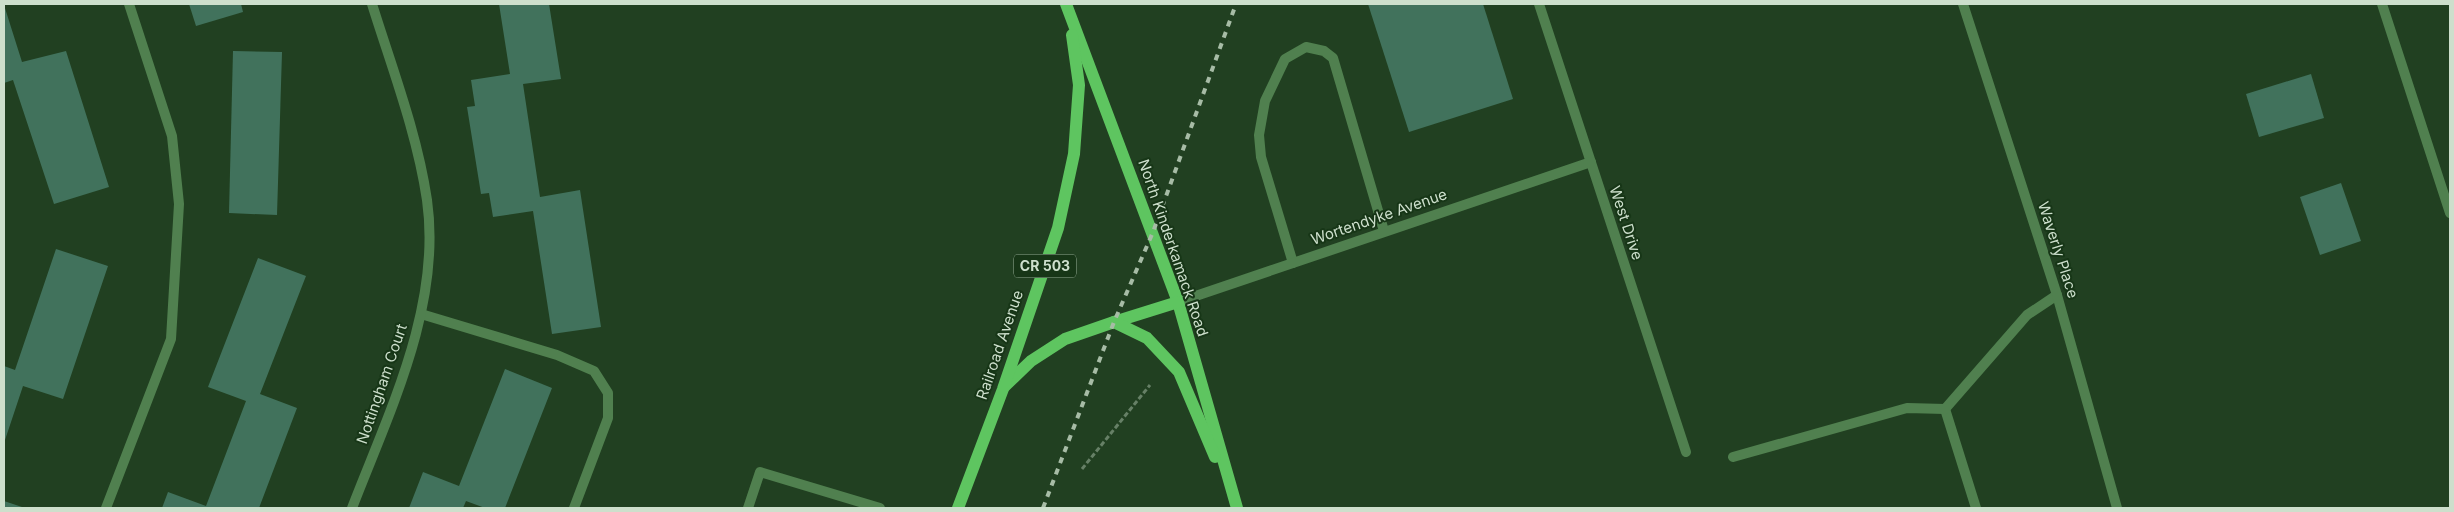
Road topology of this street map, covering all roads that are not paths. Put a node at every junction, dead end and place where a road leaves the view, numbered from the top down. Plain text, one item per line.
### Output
1 (129, 4) edge
2 (372, 4) edge
3 (1539, 4) edge
4 (1963, 4) edge
5 (2382, 4) edge
6 (1068, 8) edge
7 (1591, 162) junction
8 (2450, 213) edge
9 (1384, 231) junction
10 (1293, 263) junction
11 (2057, 295) junction
12 (1178, 302) junction
13 (421, 314) junction
14 (1114, 322) junction
15 (1003, 389) junction
16 (1945, 408) junction
17 (1686, 452) dead end
18 (1733, 457) dead end
19 (106, 508) edge
20 (352, 508) edge
21 (574, 508) edge
22 (748, 508) edge
23 (880, 508) edge
24 (958, 508) edge
25 (1237, 508) edge
26 (1976, 508) edge
27 (2117, 508) edge

1 - 19 street
2 - 13 street, Nottingham Court
3 - 7 street, West Drive
4 - 11 street, Waverly Place
5 - 8 street
6 - 12 main road, North Kinderkamack Road / CR 503
6 - 15 main road, Railroad Avenue / CR 503
7 - 9 street, Wortendyke Avenue
7 - 17 street, West Drive
9 - 10 street, Wortendyke Avenue
9 - 10 street
10 - 12 street, Wortendyke Avenue
11 - 16 street
11 - 27 street, Waverly Place
12 - 14 main road
12 - 25 main road, North Kinderkamack Road / CR 503
13 - 20 street, Nottingham Court
13 - 21 street
14 - 15 main road
14 - 25 main road
15 - 24 main road, Railroad Avenue / CR 503
16 - 18 street
16 - 26 street
22 - 23 street

